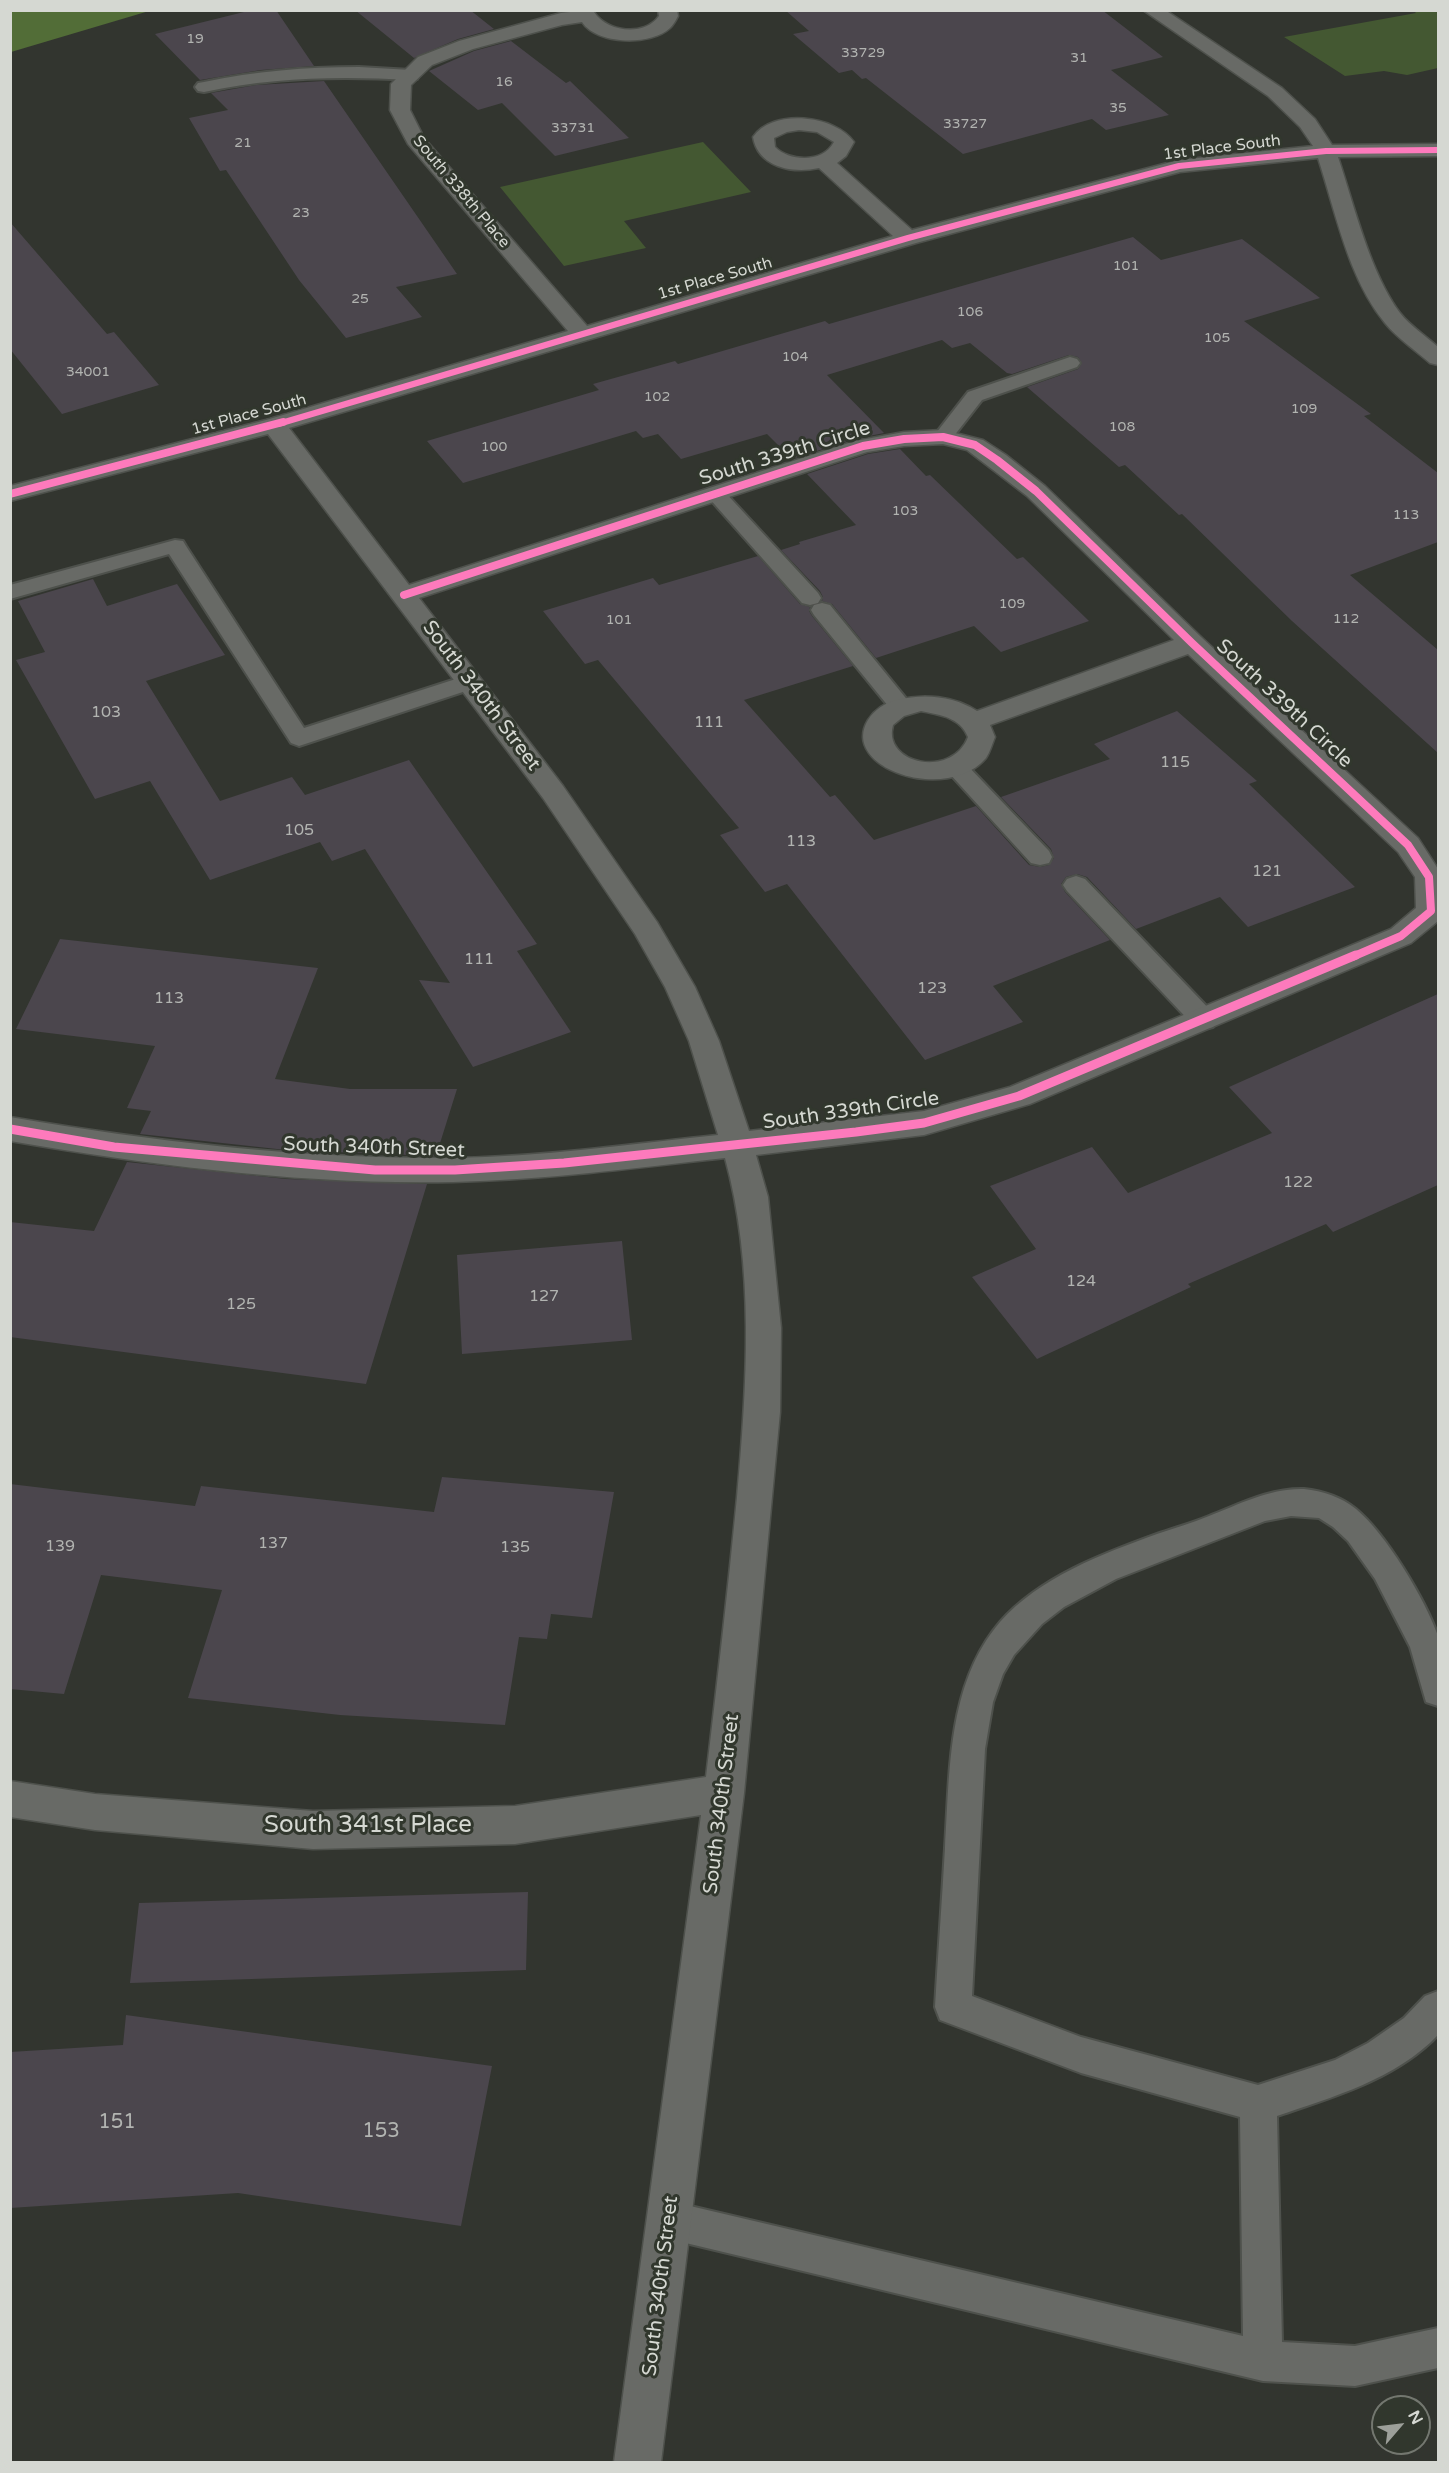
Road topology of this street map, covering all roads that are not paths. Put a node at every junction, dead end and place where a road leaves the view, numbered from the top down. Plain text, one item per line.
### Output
1 (667, 10) edge
2 (1152, 10) edge
3 (588, 13) edge
4 (411, 75) junction
5 (204, 87) dead end
6 (1438, 150) edge
7 (1326, 151) junction
8 (823, 161) dead end
9 (908, 238) junction
10 (582, 334) junction
11 (1438, 358) edge
12 (1070, 363) dead end
13 (274, 425) junction
14 (943, 437) junction
15 (716, 493) junction
16 (10, 494) edge
17 (10, 592) edge
18 (404, 595) junction
19 (1192, 643) junction
20 (471, 682) junction
21 (901, 707) junction
22 (974, 721) junction
23 (957, 768) junction
24 (1040, 857) dead end
25 (1076, 885) dead end
26 (1204, 1020) junction
27 (10, 1129) edge
28 (737, 1144) junction
29 (1438, 1691) edge
30 (724, 1793) junction
31 (10, 1799) edge
32 (1438, 2009) edge
33 (1258, 2104) junction
34 (669, 2220) junction
35 (1438, 2348) edge
36 (1263, 2361) junction
37 (638, 2463) edge

1 - 3 street
2 - 7 street
3 - 4 street
4 - 5 lane
4 - 10 street, South 338th Place
6 - 7 street, 1st Place South
7 - 9 street, 1st Place South
7 - 11 street
8 - 9 street
9 - 10 street, 1st Place South
10 - 13 street, 1st Place South
12 - 14 lane
13 - 16 street, 1st Place South
13 - 18 street, South 340th Street
14 - 15 street, South 339th Circle
14 - 19 street, South 339th Circle
15 - 18 street, South 339th Circle
15 - 21 lane
17 - 20 lane
18 - 20 street, South 340th Street
19 - 22 street, South 339th Circle
19 - 26 street, South 339th Circle
20 - 28 street, South 340th Street
21 - 22 street
21 - 23 street
22 - 23 street
23 - 24 lane
25 - 26 lane
26 - 28 street, South 339th Circle
27 - 28 street, South 340th Street
28 - 30 street, South 340th Street
29 - 33 lane
30 - 31 street, South 341st Place
30 - 34 street, South 340th Street
32 - 33 lane
33 - 36 lane
34 - 36 lane
34 - 37 street, South 340th Street
35 - 36 lane

